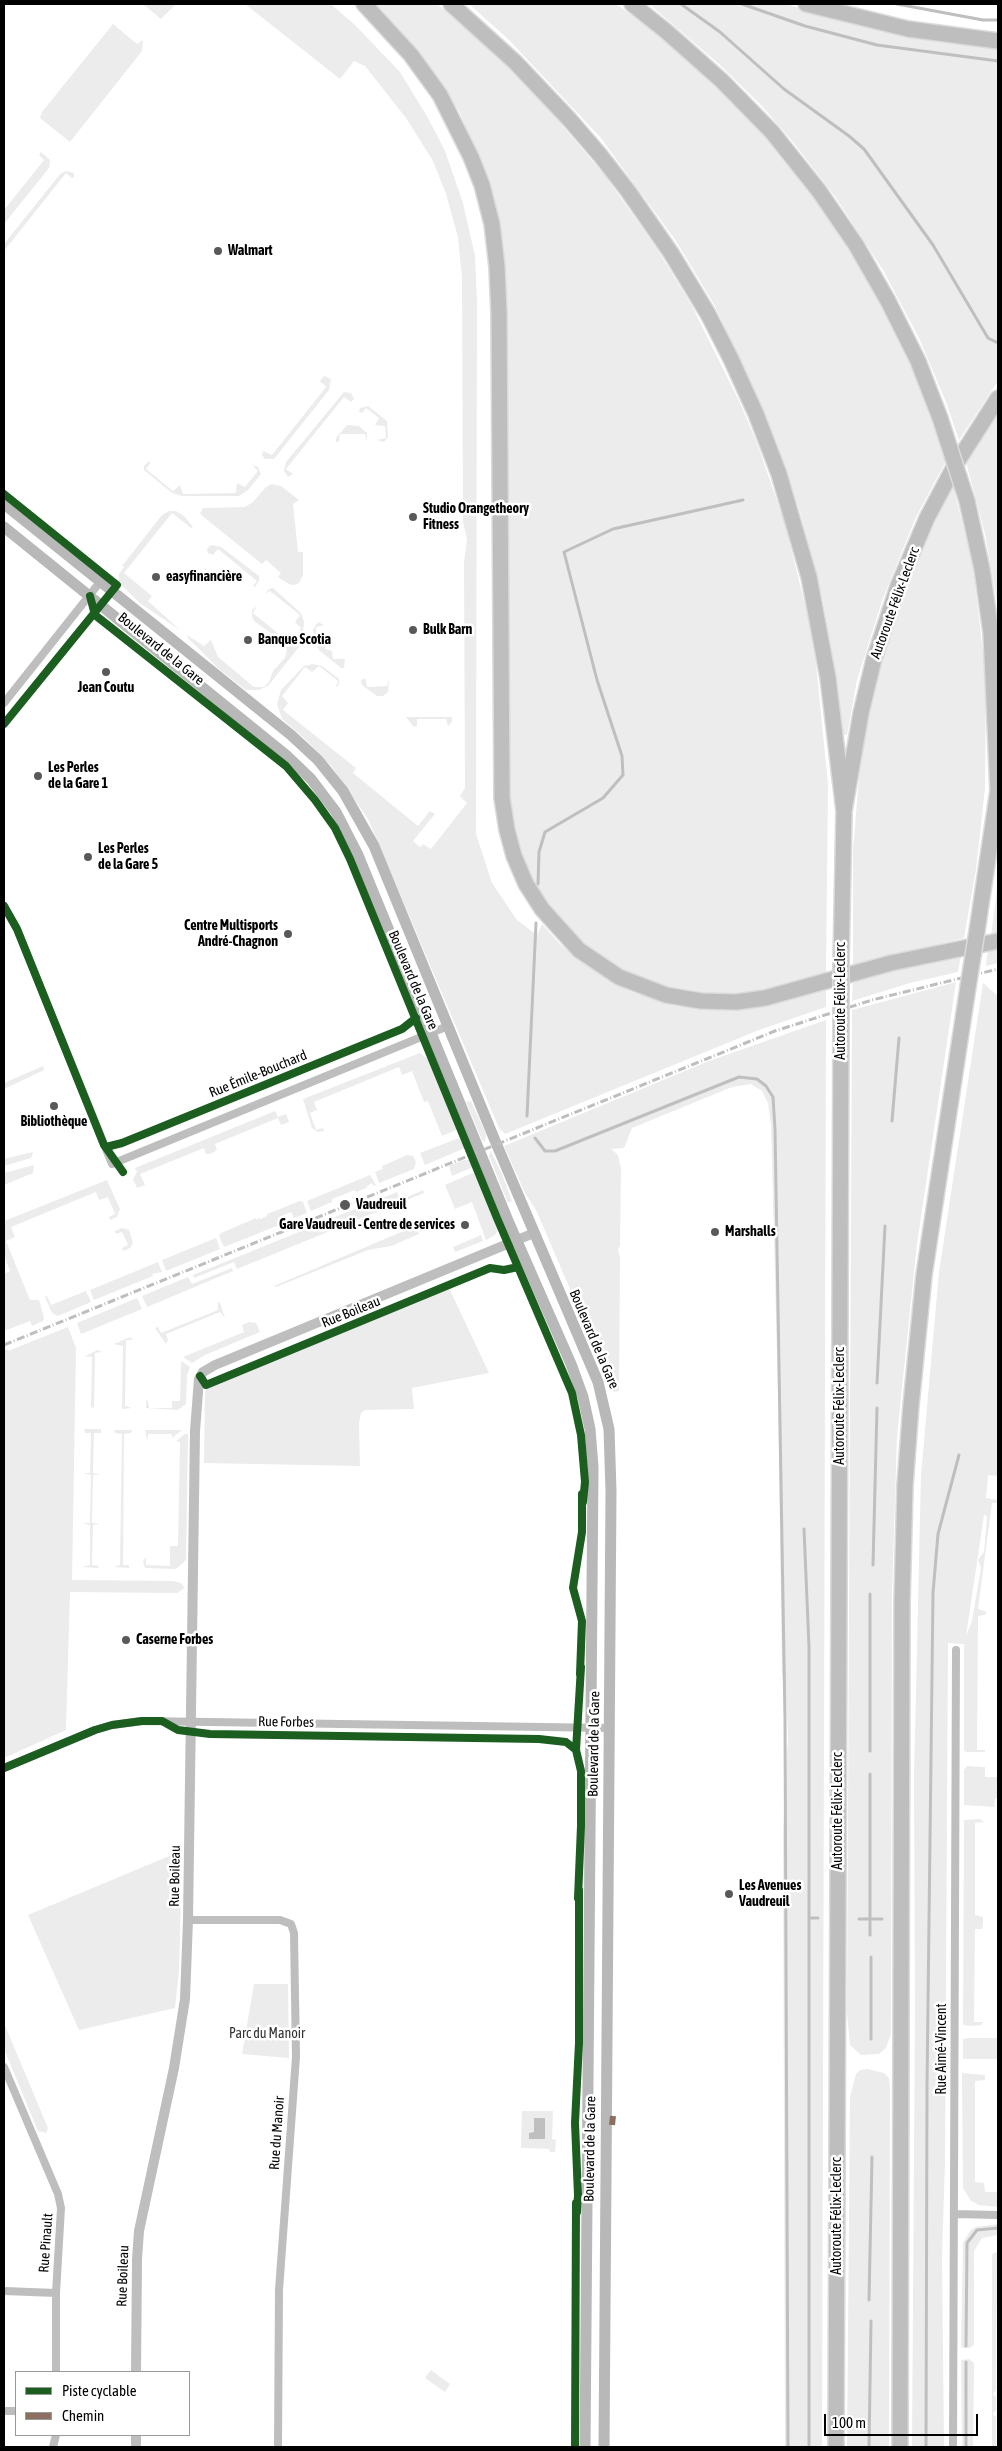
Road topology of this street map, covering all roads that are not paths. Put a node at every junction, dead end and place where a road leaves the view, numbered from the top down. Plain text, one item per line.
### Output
1 (364, 4) edge
2 (451, 4) edge
3 (632, 4) edge
4 (806, 4) edge
5 (998, 41) edge
6 (998, 398) edge
7 (4, 504) edge
8 (4, 527) edge
9 (100, 582) junction
10 (90, 596) junction
11 (4, 703) edge
12 (998, 790) edge
13 (844, 811) junction
14 (4, 906) edge
15 (998, 941) edge
16 (448, 1026) junction
17 (431, 1032) junction
18 (534, 1233) junction
19 (517, 1241) junction
20 (956, 1650) dead end
21 (191, 1722) junction
22 (590, 1728) junction
23 (609, 1728) junction
24 (4, 1768) edge
25 (188, 1920) junction
26 (4, 2067) edge
27 (954, 2214) junction
28 (998, 2215) edge
29 (4, 2291) edge
30 (56, 2293) junction
31 (56, 2371) edge
32 (136, 2371) edge
33 (278, 2447) edge
34 (585, 2447) edge
35 (604, 2447) edge
36 (836, 2447) edge
37 (900, 2447) edge
38 (953, 2447) edge

1 - 15 highway
2 - 13 highway
3 - 12 highway, bridge
4 - 5 highway
6 - 13 highway, Autoroute Félix-Leclerc
7 - 9 main road, Boulevard de la Gare
8 - 10 main road, Boulevard de la Gare
9 - 10 street
9 - 16 main road, Boulevard de la Gare
10 - 11 street
10 - 17 main road, Boulevard de la Gare
12 - 37 highway, bridge
13 - 36 highway, Autoroute Félix-Leclerc, bridge
14 - 17 street, Rue Émile-Bouchard
16 - 17 street, Rue Émile-Bouchard
16 - 18 main road, Boulevard de la Gare
17 - 19 main road, Boulevard de la Gare
18 - 19 street, Rue Boileau
18 - 23 main road, Boulevard de la Gare
19 - 21 street, Rue Boileau
19 - 22 main road, Boulevard de la Gare
20 - 27 street, Rue Aimé-Vincent
21 - 22 street, Rue Forbes
21 - 24 street, Rue Forbes
21 - 25 street, Rue Boileau
22 - 23 street, Rue Forbes
22 - 34 main road, Boulevard de la Gare
23 - 35 main road, Boulevard de la Gare
25 - 32 street, Rue Boileau
25 - 33 street, Rue du Manoir
26 - 30 street, Rue Pinault
27 - 28 street
27 - 38 street, Rue Aimé-Vincent
29 - 30 street
30 - 31 street, Rue Pinault

